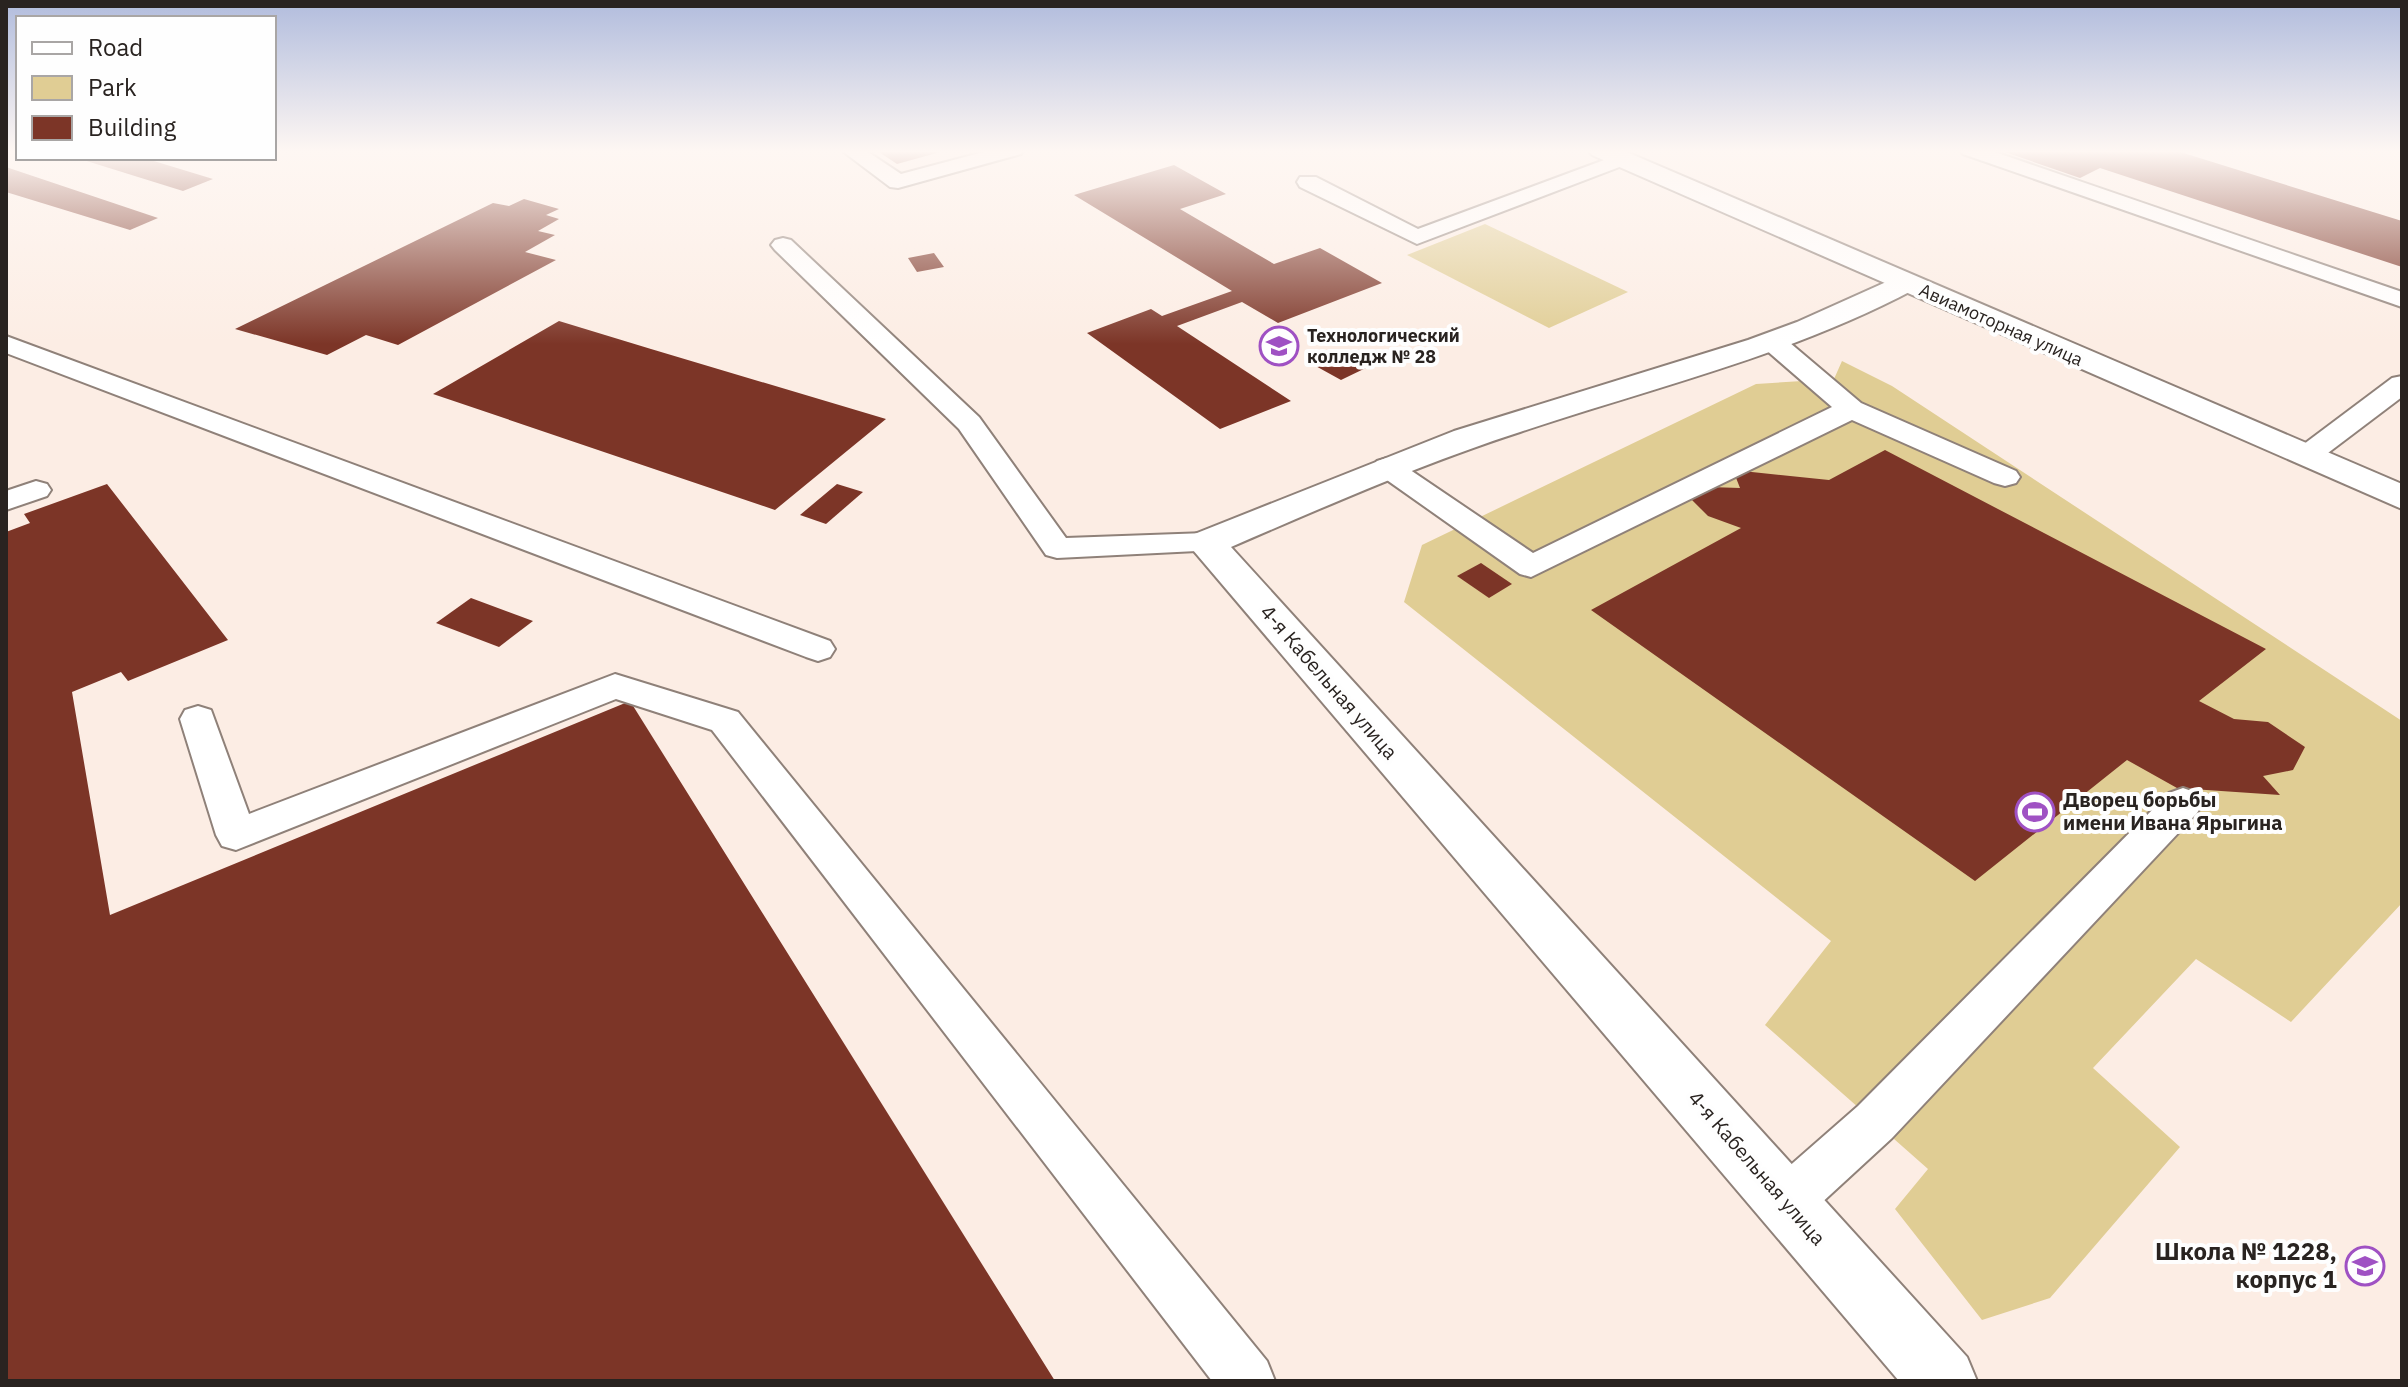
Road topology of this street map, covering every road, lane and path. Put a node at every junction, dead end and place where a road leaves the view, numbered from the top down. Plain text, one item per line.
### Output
1 (1373, 215) edge
2 (1469, 215) edge
3 (1749, 215) edge
4 (2156, 215) edge
5 (783, 245) dead end
6 (1904, 283) junction
7 (2402, 300) edge
8 (1774, 343) junction
9 (6, 344) edge
10 (2402, 384) edge
11 (1851, 409) junction
12 (2306, 456) junction
13 (1387, 467) junction
14 (2005, 477) dead end
15 (36, 490) dead end
16 (2402, 498) edge
17 (6, 501) edge
18 (1206, 543) junction
19 (818, 649) dead end
20 (198, 719) dead end
21 (2183, 803) dead end
22 (1787, 1201) junction
23 (1247, 1381) edge
24 (1943, 1381) edge

1 - 2 lane
3 - 6 street, Авиамоторная улица
4 - 7 lane
5 - 18 lane
6 - 8 street
6 - 12 street, Авиамоторная улица
8 - 11 lane
8 - 13 street
9 - 19 lane
10 - 12 lane
11 - 13 lane
11 - 14 lane
12 - 16 street, Авиамоторная улица
13 - 18 street
15 - 17 lane
18 - 22 street, 4-я Кабельная улица
20 - 23 lane
21 - 22 lane
22 - 24 street, 4-я Кабельная улица

